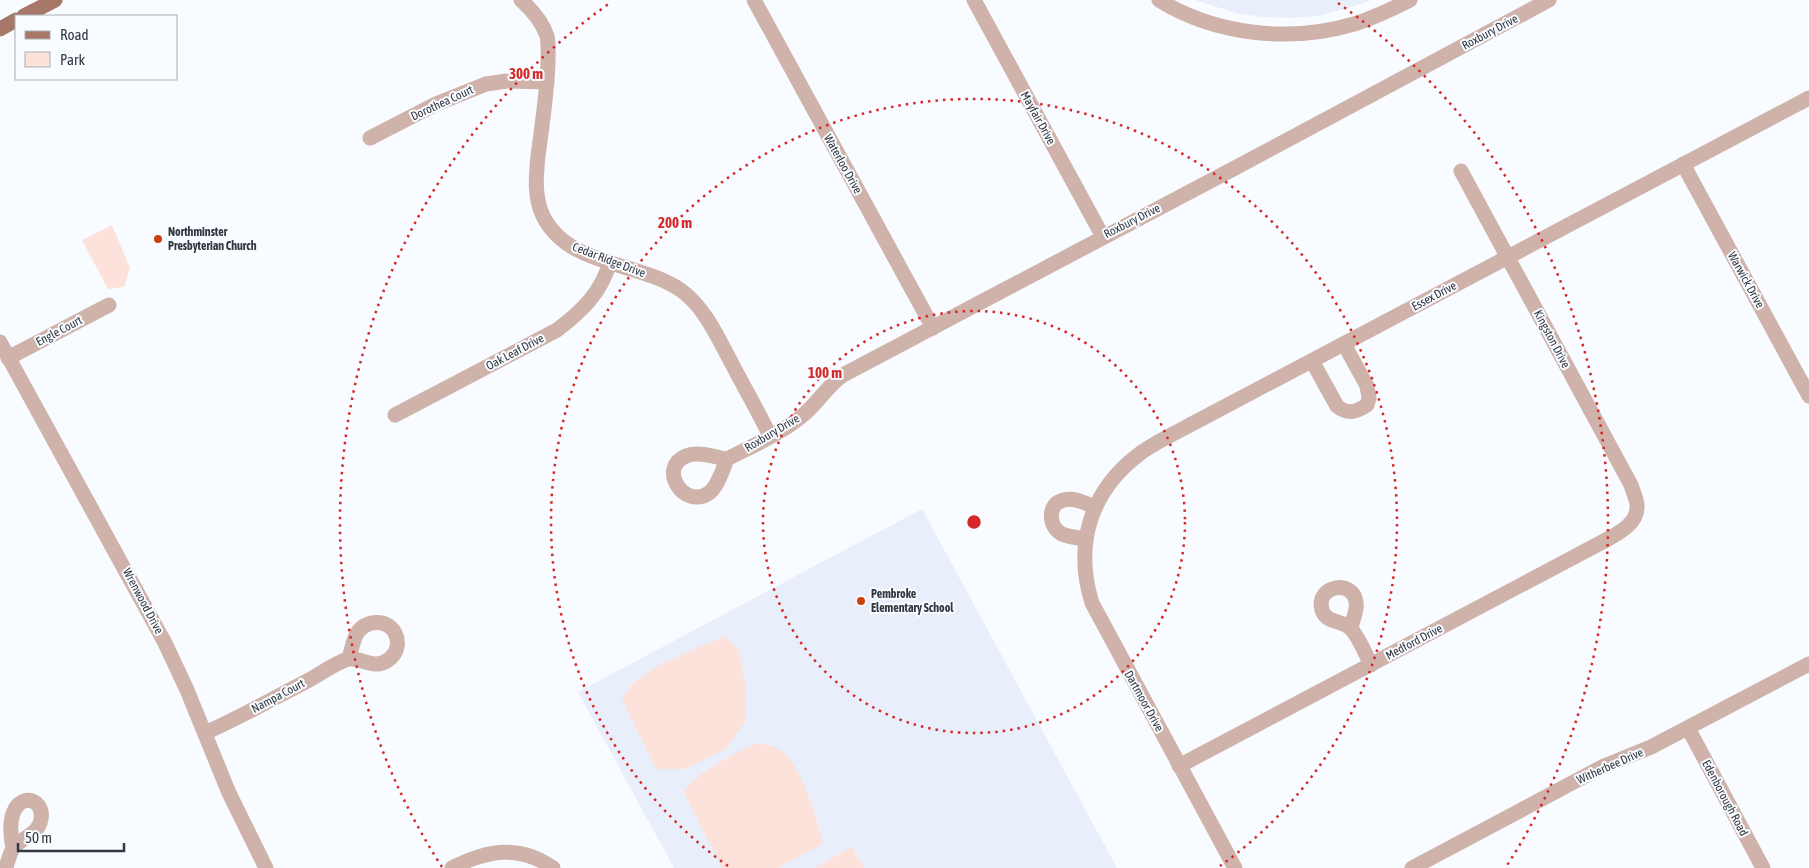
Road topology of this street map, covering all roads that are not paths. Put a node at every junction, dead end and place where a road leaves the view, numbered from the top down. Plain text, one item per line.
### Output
1 (55, 0) edge
2 (521, 0) edge
3 (754, 0) edge
4 (974, 0) edge
5 (1159, 0) edge
6 (1410, 0) edge
7 (1549, 0) edge
8 (26, 15) edge
9 (15, 21) edge
10 (0, 29) edge
11 (547, 82) junction
12 (1809, 98) edge
13 (370, 138) dead end
14 (1683, 164) junction
15 (1461, 171) dead end
16 (1103, 236) junction
17 (1508, 257) junction
18 (610, 262) junction
19 (109, 305) dead end
20 (933, 328) junction
21 (0, 342) edge
22 (1344, 344) junction
23 (8, 358) junction
24 (1312, 361) junction
25 (1809, 396) edge
26 (395, 415) dead end
27 (770, 436) junction
28 (727, 459) dead end
29 (1094, 507) junction
30 (1638, 508) joint
31 (1087, 532) junction
32 (1351, 629) dead end
33 (349, 658) dead end
34 (1809, 664) edge
35 (1371, 665) junction
36 (1688, 728) junction
37 (205, 733) junction
38 (1179, 766) junction
39 (13, 848) dead end
40 (6, 868) edge
41 (266, 868) edge
42 (452, 868) edge
43 (553, 868) edge
44 (1235, 868) edge
45 (1412, 868) edge
46 (1763, 868) edge

1 - 8 main road
2 - 11 street, Cedar Ridge Drive
3 - 20 street, Waterloo Drive
4 - 16 street, Mayfair Drive
5 - 6 street
7 - 16 street, Roxbury Drive
9 - 10 main road
11 - 13 street, Dorothea Court
11 - 18 street, Cedar Ridge Drive
12 - 14 street, Essex Drive
14 - 17 street, Essex Drive
14 - 25 street, Warwick Drive
15 - 17 street, Kingston Drive
16 - 20 street, Roxbury Drive
17 - 22 street, Essex Drive
17 - 30 street, Kingston Drive
18 - 26 street, Oak Leaf Drive
18 - 27 street, Cedar Ridge Drive
19 - 23 street, Engle Court
20 - 27 street, Roxbury Drive
21 - 23 street, Wrenwood Drive
22 - 24 street, Essex Drive
22 - 24 street
23 - 37 street, Wrenwood Drive
24 - 29 street, Essex Drive
27 - 28 street, Roxbury Drive
29 - 31 street, Essex Drive
29 - 31 street
30 - 35 street, Medford Drive
31 - 38 street, Dartmoor Drive
32 - 35 street
33 - 37 street, Nampa Court
34 - 36 street, Witherbee Drive
35 - 38 street, Medford Drive
36 - 45 street, Witherbee Drive
36 - 46 street, Edenborough Road
37 - 41 street, Wrenwood Drive
38 - 44 street, Dartmoor Drive
39 - 40 street
42 - 43 street

